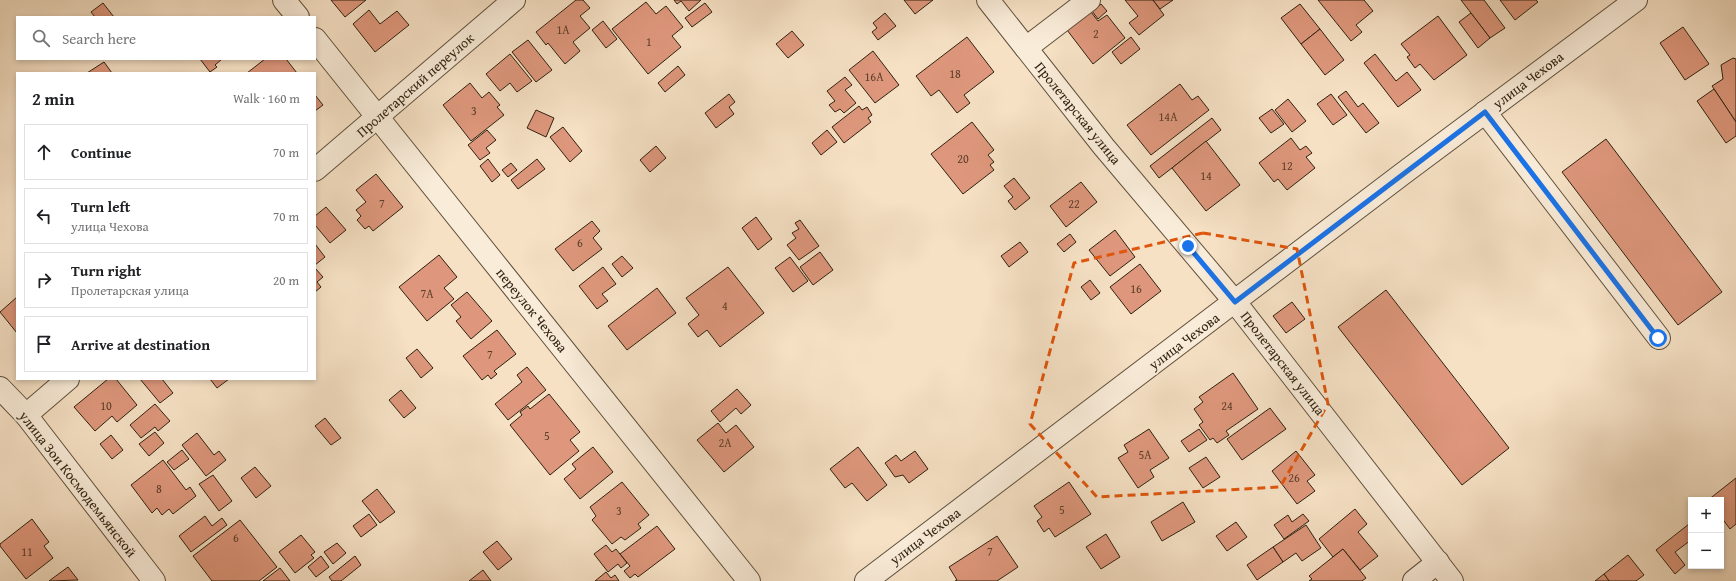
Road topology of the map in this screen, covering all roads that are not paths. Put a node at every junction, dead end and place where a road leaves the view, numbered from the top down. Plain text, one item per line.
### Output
1 (284, 0) edge
2 (514, 0) edge
3 (988, 0) edge
4 (1089, 0) edge
5 (1636, 0) edge
6 (297, 16) edge
7 (316, 40) edge
8 (1026, 48) junction
9 (1485, 112) junction
10 (378, 117) junction
11 (316, 169) edge
12 (1235, 302) junction
13 (1658, 338) dead end
14 (67, 380) edge
15 (0, 388) edge
16 (26, 415) junction
17 (1438, 562) junction
18 (154, 581) edge
19 (749, 581) edge
20 (866, 581) edge
21 (1414, 581) edge
22 (1452, 581) edge

1 - 6 street
2 - 10 street, Пролетарский переулок
3 - 8 street, Пролетарская улица
4 - 8 street
5 - 9 street, улица Чехова
7 - 10 street, переулок Чехова
8 - 12 street, Пролетарская улица
9 - 12 street, улица Чехова
9 - 13 street
10 - 11 street, Пролетарский переулок
10 - 19 street, переулок Чехова
12 - 17 street, Пролетарская улица
12 - 20 street, улица Чехова
14 - 16 street
15 - 16 street, улица Зои Космодемьянской
16 - 18 street, улица Зои Космодемьянской
17 - 21 street
17 - 22 street, Пролетарская улица

